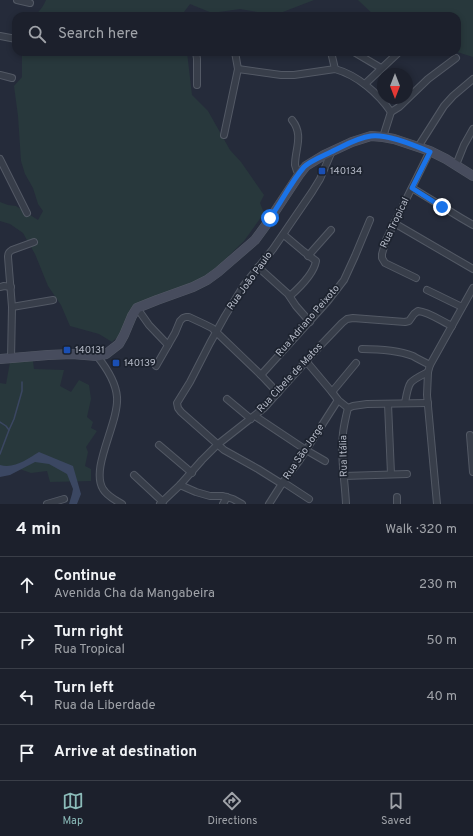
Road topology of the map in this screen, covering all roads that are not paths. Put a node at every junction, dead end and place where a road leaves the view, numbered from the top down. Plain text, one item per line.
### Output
1 (16, 0) edge
2 (30, 3) dead end
3 (0, 36) edge
4 (12, 38) edge
5 (197, 56) edge
6 (236, 56) edge
7 (332, 56) edge
8 (361, 56) edge
9 (394, 56) edge
10 (456, 58) dead end
11 (381, 68) joint
12 (238, 69) junction
13 (335, 69) junction
14 (377, 72) edge
15 (0, 75) edge
16 (12, 78) dead end
17 (473, 80) edge
18 (365, 84) junction
19 (197, 85) dead end
20 (391, 112) junction
21 (292, 120) dead end
22 (473, 129) edge
23 (224, 135) dead end
24 (383, 137) junction
25 (418, 147) junction
26 (332, 152) junction
27 (430, 152) junction
28 (0, 159) edge
29 (456, 165) junction
30 (298, 175) junction
31 (473, 176) edge
32 (412, 188) junction
33 (27, 213) dead end
34 (370, 220) dead end
35 (394, 223) junction
36 (473, 225) edge
37 (330, 230) dead end
38 (284, 235) junction
39 (34, 242) dead end
40 (308, 256) junction
41 (258, 267) junction
42 (473, 269) edge
43 (416, 278) dead end
44 (0, 287) edge
45 (11, 287) junction
46 (473, 288) edge
47 (428, 290) dead end
48 (290, 296) junction
49 (470, 299) edge
50 (53, 300) dead end
51 (12, 307) junction
52 (462, 307) junction
53 (137, 308) junction
54 (310, 322) junction
55 (452, 326) junction
56 (216, 332) junction
57 (168, 345) junction
58 (362, 348) dead end
59 (97, 356) junction
60 (11, 358) junction
61 (0, 359) edge
62 (306, 361) junction
63 (356, 363) dead end
64 (430, 365) junction
65 (156, 366) dead end
66 (428, 372) junction
67 (261, 375) junction
68 (332, 392) junction
69 (278, 393) junction
70 (227, 399) dead end
71 (338, 400) junction
72 (406, 403) junction
73 (428, 403) junction
74 (388, 404) junction
75 (348, 408) junction
76 (253, 418) junction
77 (470, 435) dead end
78 (159, 445) dead end
79 (217, 445) junction
80 (306, 450) junction
81 (325, 461) dead end
82 (473, 472) edge
83 (192, 473) junction
84 (390, 474) junction
85 (407, 474) dead end
86 (134, 475) dead end
87 (344, 476) junction
88 (283, 483) junction
89 (180, 485) junction
90 (227, 497) junction
91 (397, 497) dead end
92 (64, 499) dead end
93 (309, 499) dead end
94 (162, 503) edge
95 (47, 504) edge
96 (122, 504) edge
97 (223, 504) edge
98 (242, 504) edge
99 (269, 504) edge
100 (346, 504) edge
101 (397, 504) edge
102 (437, 504) edge

1 - 2 street
3 - 4 street
5 - 19 street
6 - 12 street
7 - 13 street
8 - 11 street
9 - 11 street
10 - 20 street
12 - 13 street
12 - 23 street
13 - 18 street
14 - 18 street
15 - 16 street
17 - 25 street
18 - 20 street
20 - 24 street
21 - 30 street
22 - 29 street
24 - 25 street
24 - 26 street
25 - 27 street
26 - 30 street
26 - 38 street, Rua João Paulo
27 - 29 street
27 - 32 street, Rua Tropical
28 - 33 street
29 - 31 street
30 - 53 street
32 - 35 street, Rua Tropical
32 - 36 street
34 - 54 street, Rua Adriano Peixoto
35 - 42 street
35 - 43 street, Rua Tropical
37 - 40 street
38 - 40 street
38 - 41 street, Rua João Paulo
39 - 45 street
40 - 48 street
41 - 48 street
41 - 56 street, Rua João Paulo
44 - 45 street
45 - 51 street
46 - 49 street
47 - 52 street
48 - 54 street
49 - 52 street
50 - 51 street
51 - 60 street
52 - 55 street
53 - 57 street
53 - 59 street
54 - 67 street, Rua Adriano Peixoto
55 - 62 street, Rua Cibele de Matos
55 - 64 street
56 - 57 street
56 - 67 street
56 - 79 street, Rua João Paulo
57 - 65 street
58 - 64 street
59 - 60 street
59 - 96 street
60 - 61 street
62 - 68 street
62 - 69 street, Rua Cibele de Matos
63 - 68 street
64 - 66 street
66 - 72 street
66 - 73 street
67 - 69 street
68 - 71 street
69 - 76 street, Rua Cibele de Matos
70 - 76 street
71 - 75 street
71 - 80 street, Rua São Jorge
72 - 73 street
72 - 74 street
73 - 102 street
74 - 75 street
74 - 84 street
75 - 87 street, Rua Itália
76 - 79 street, Rua Cibele de Matos
76 - 80 street
77 - 82 street
78 - 83 street
79 - 83 street, Rua Cibele de Matos
79 - 88 street
80 - 81 street
80 - 88 street, Rua São Jorge
83 - 89 street, Rua Cibele de Matos
84 - 85 street
84 - 87 street
86 - 94 street
87 - 100 street, Rua Itália
88 - 93 street
88 - 99 street, Rua São Jorge
89 - 90 street
89 - 94 street, Rua Cibele de Matos
90 - 97 street
90 - 98 street
91 - 101 street
92 - 95 street

